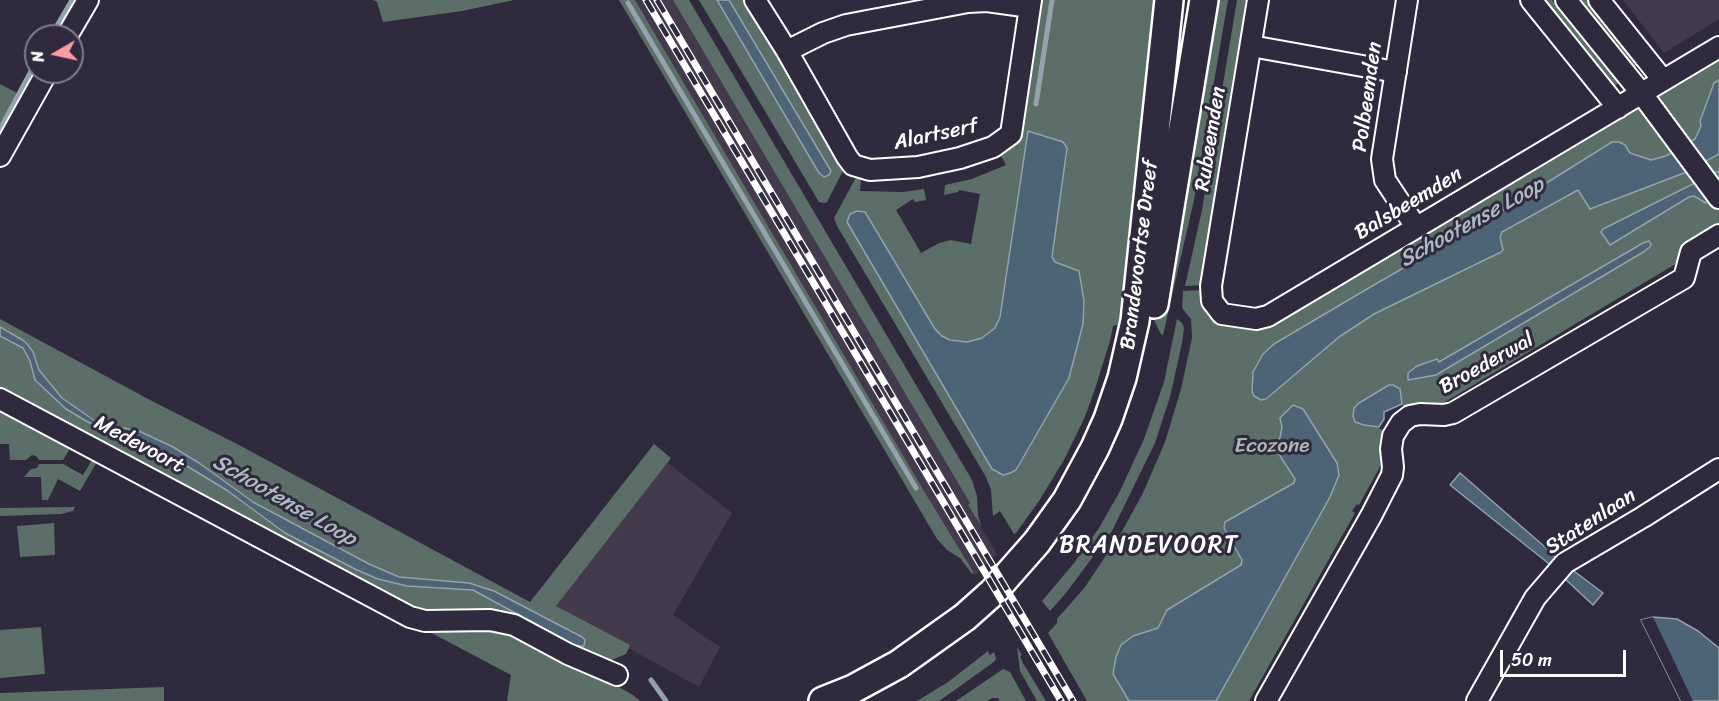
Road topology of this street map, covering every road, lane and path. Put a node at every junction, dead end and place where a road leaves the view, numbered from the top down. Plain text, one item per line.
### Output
1 (88, 0) edge
2 (755, 0) edge
3 (1169, 0) edge
4 (1204, 0) edge
5 (1258, 0) edge
6 (1407, 0) edge
7 (1531, 0) edge
8 (1566, 0) edge
9 (1599, 0) edge
10 (1030, 3) edge
11 (74, 24) edge
12 (1251, 46) junction
13 (1719, 47) edge
14 (788, 51) junction
15 (1396, 72) junction
16 (1664, 80) junction
17 (40, 84) edge
18 (1642, 94) junction
19 (1618, 108) junction
20 (0, 156) edge
21 (1719, 197) edge
22 (1416, 227) junction
23 (1719, 235) edge
24 (1211, 286) joint
25 (0, 399) edge
26 (1719, 469) edge
27 (616, 675) dead end
28 (823, 701) edge
29 (862, 701) edge
30 (1266, 701) edge
31 (1477, 701) edge

1 - 11 street
2 - 14 street
3 - 28 main road, Brandevoortse Dreef
4 - 29 main road, Brandevoortse Dreef
5 - 12 street, Rubeemden
6 - 15 street, Polbeemden
7 - 19 street
8 - 18 street
9 - 16 street
10 - 14 street
10 - 14 street, Alartserf
12 - 15 street
12 - 24 street, Rubeemden
13 - 16 street, Balsbeemden
15 - 22 street, Polbeemden
16 - 18 street, Balsbeemden
17 - 20 street
18 - 19 street, Balsbeemden
18 - 21 street
19 - 22 street, Balsbeemden
22 - 24 street, Balsbeemden
23 - 30 street, Broederwal
25 - 27 street, Medevoort
26 - 31 street, Statenlaan

